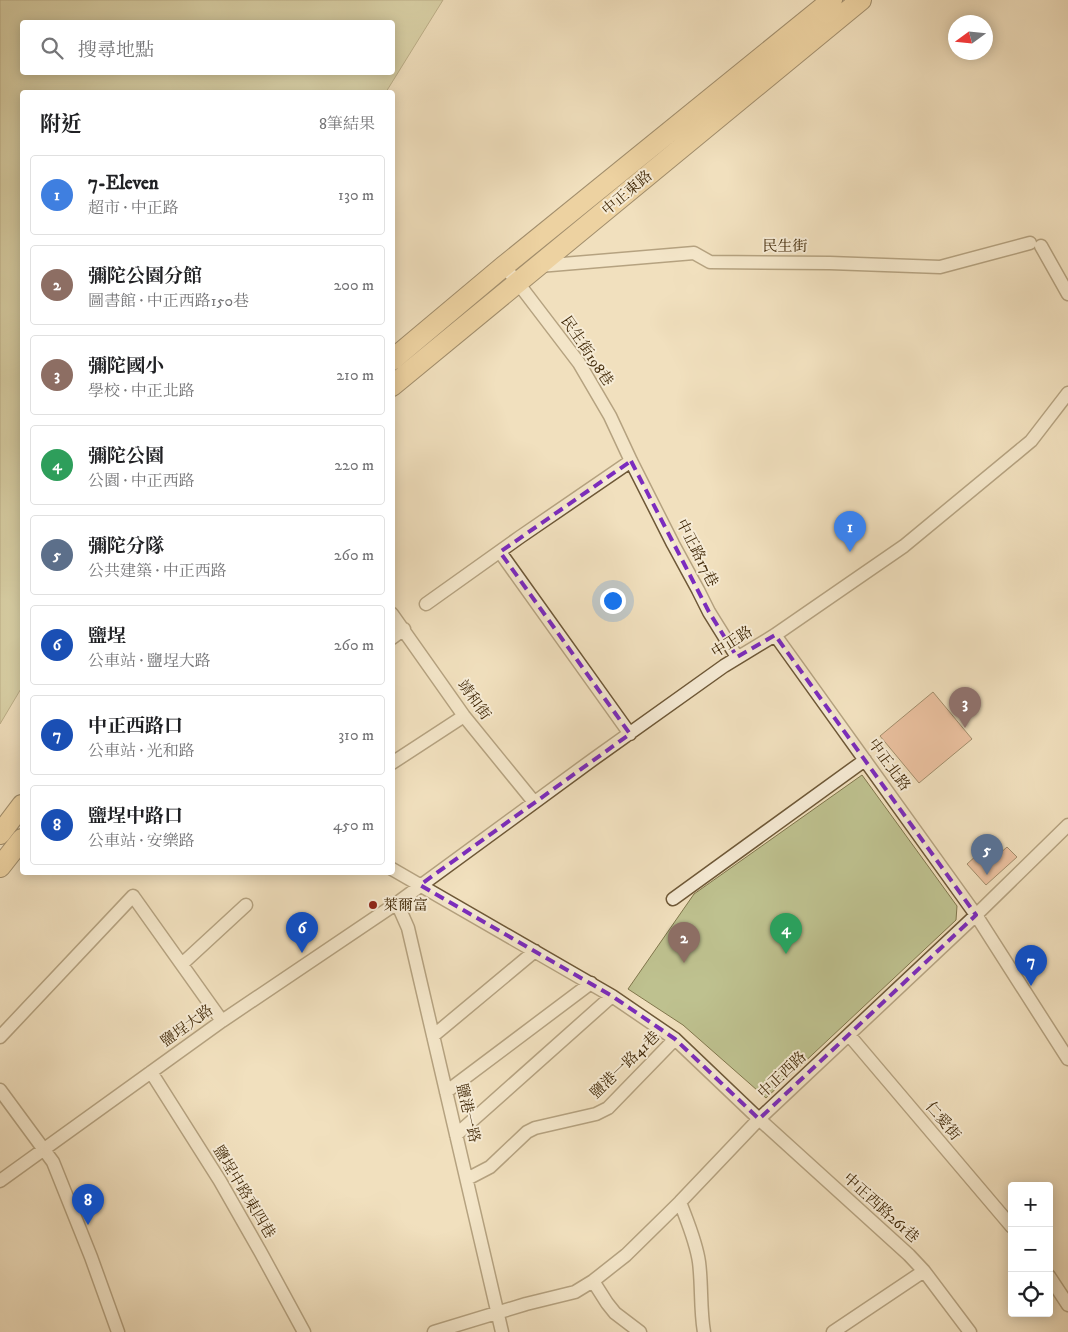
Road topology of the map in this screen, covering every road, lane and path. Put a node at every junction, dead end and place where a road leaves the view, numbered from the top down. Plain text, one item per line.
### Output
1 (832, 0) edge
2 (861, 0) edge
3 (504, 266) junction
4 (539, 266) junction
5 (518, 283) junction
6 (1068, 294) edge
7 (395, 357) edge
8 (395, 384) edge
9 (1068, 393) edge
10 (631, 461) junction
11 (500, 552) junction
12 (426, 604) dead end
13 (395, 618) edge
14 (404, 629) junction
15 (775, 635) junction
16 (395, 636) edge
17 (737, 658) junction
18 (464, 716) junction
19 (630, 734) junction
20 (865, 760) junction
21 (395, 761) edge
22 (534, 802) junction
23 (20, 808) edge
24 (1068, 825) edge
25 (0, 834) edge
26 (20, 842) edge
27 (0, 867) edge
28 (395, 871) edge
29 (420, 885) junction
30 (673, 899) dead end
31 (397, 903) junction
32 (246, 905) dead end
33 (976, 915) junction
34 (534, 951) junction
35 (182, 964) junction
36 (590, 983) junction
37 (612, 996) junction
38 (222, 1021) junction
39 (849, 1035) junction
40 (434, 1036) junction
41 (0, 1037) edge
42 (675, 1039) junction
43 (1068, 1059) edge
44 (151, 1072) junction
45 (0, 1090) edge
46 (446, 1092) junction
47 (759, 1119) junction
48 (456, 1135) junction
49 (44, 1149) junction
50 (467, 1179) junction
51 (0, 1181) edge
52 (680, 1202) junction
53 (1008, 1222) edge
54 (924, 1271) junction
55 (593, 1281) junction
56 (1053, 1282) edge
57 (1068, 1305) edge
58 (498, 1313) junction
59 (118, 1332) edge
60 (304, 1332) edge
61 (434, 1332) edge
62 (502, 1332) edge
63 (640, 1332) edge
64 (704, 1332) edge
65 (833, 1332) edge
66 (970, 1332) edge

1 - 3 main road, 中正東路
2 - 4 main road, 中正東路
3 - 5 street, 民生街198巷
3 - 7 main road, 中正東路
4 - 5 main road, 中正東路
4 - 6 street, 民生街
5 - 8 main road, 中正東路
5 - 10 street, 民生街198巷
9 - 15 street, 中正路
10 - 11 street
10 - 17 street, 中正路17巷
11 - 12 street
11 - 19 street
13 - 14 street, 靖和街
14 - 16 street
14 - 18 street, 靖和街
15 - 17 street, 中正路
15 - 20 street, 中正北路
17 - 19 street, 中正路
18 - 21 street
18 - 22 street, 靖和街
19 - 22 street, 中正路
20 - 30 street
20 - 33 street, 中正北路
22 - 29 street, 中正路
23 - 25 main road
24 - 33 street, 中正西路
26 - 27 main road
28 - 29 street, 中正西路261巷
29 - 31 street, 中正路
29 - 34 street, 中正西路261巷
31 - 38 street, 鹽埕大路
31 - 40 street, 鹽港一路
32 - 35 street
33 - 39 street, 中正西路
33 - 43 street, 中正北路
34 - 36 street, 中正西路261巷
34 - 40 street
35 - 38 street
35 - 41 street
36 - 37 street, 中正西路261巷
36 - 46 street
37 - 42 street, 中正西路261巷
37 - 48 street
38 - 44 street, 鹽埕大路
39 - 47 street, 中正西路
39 - 53 street, 仁愛街
40 - 46 street, 鹽港一路
42 - 47 street, 中正西路261巷
42 - 50 street, 鹽港一路41巷
44 - 49 street, 鹽埕大路
44 - 60 street, 鹽埕中路東四巷
45 - 49 street
46 - 48 street, 鹽港一路
47 - 52 street, 中正西路
47 - 54 street, 中正西路261巷
48 - 50 street, 鹽港一路
49 - 51 street, 鹽埕大路
49 - 59 street
50 - 58 street, 鹽港一路
52 - 55 street, 中正西路
52 - 64 street
54 - 65 street
54 - 66 street, 中正西路261巷
55 - 58 street, 中正西路
55 - 63 street
56 - 57 street
58 - 61 street, 中正西路
58 - 62 street, 鹽港一路

